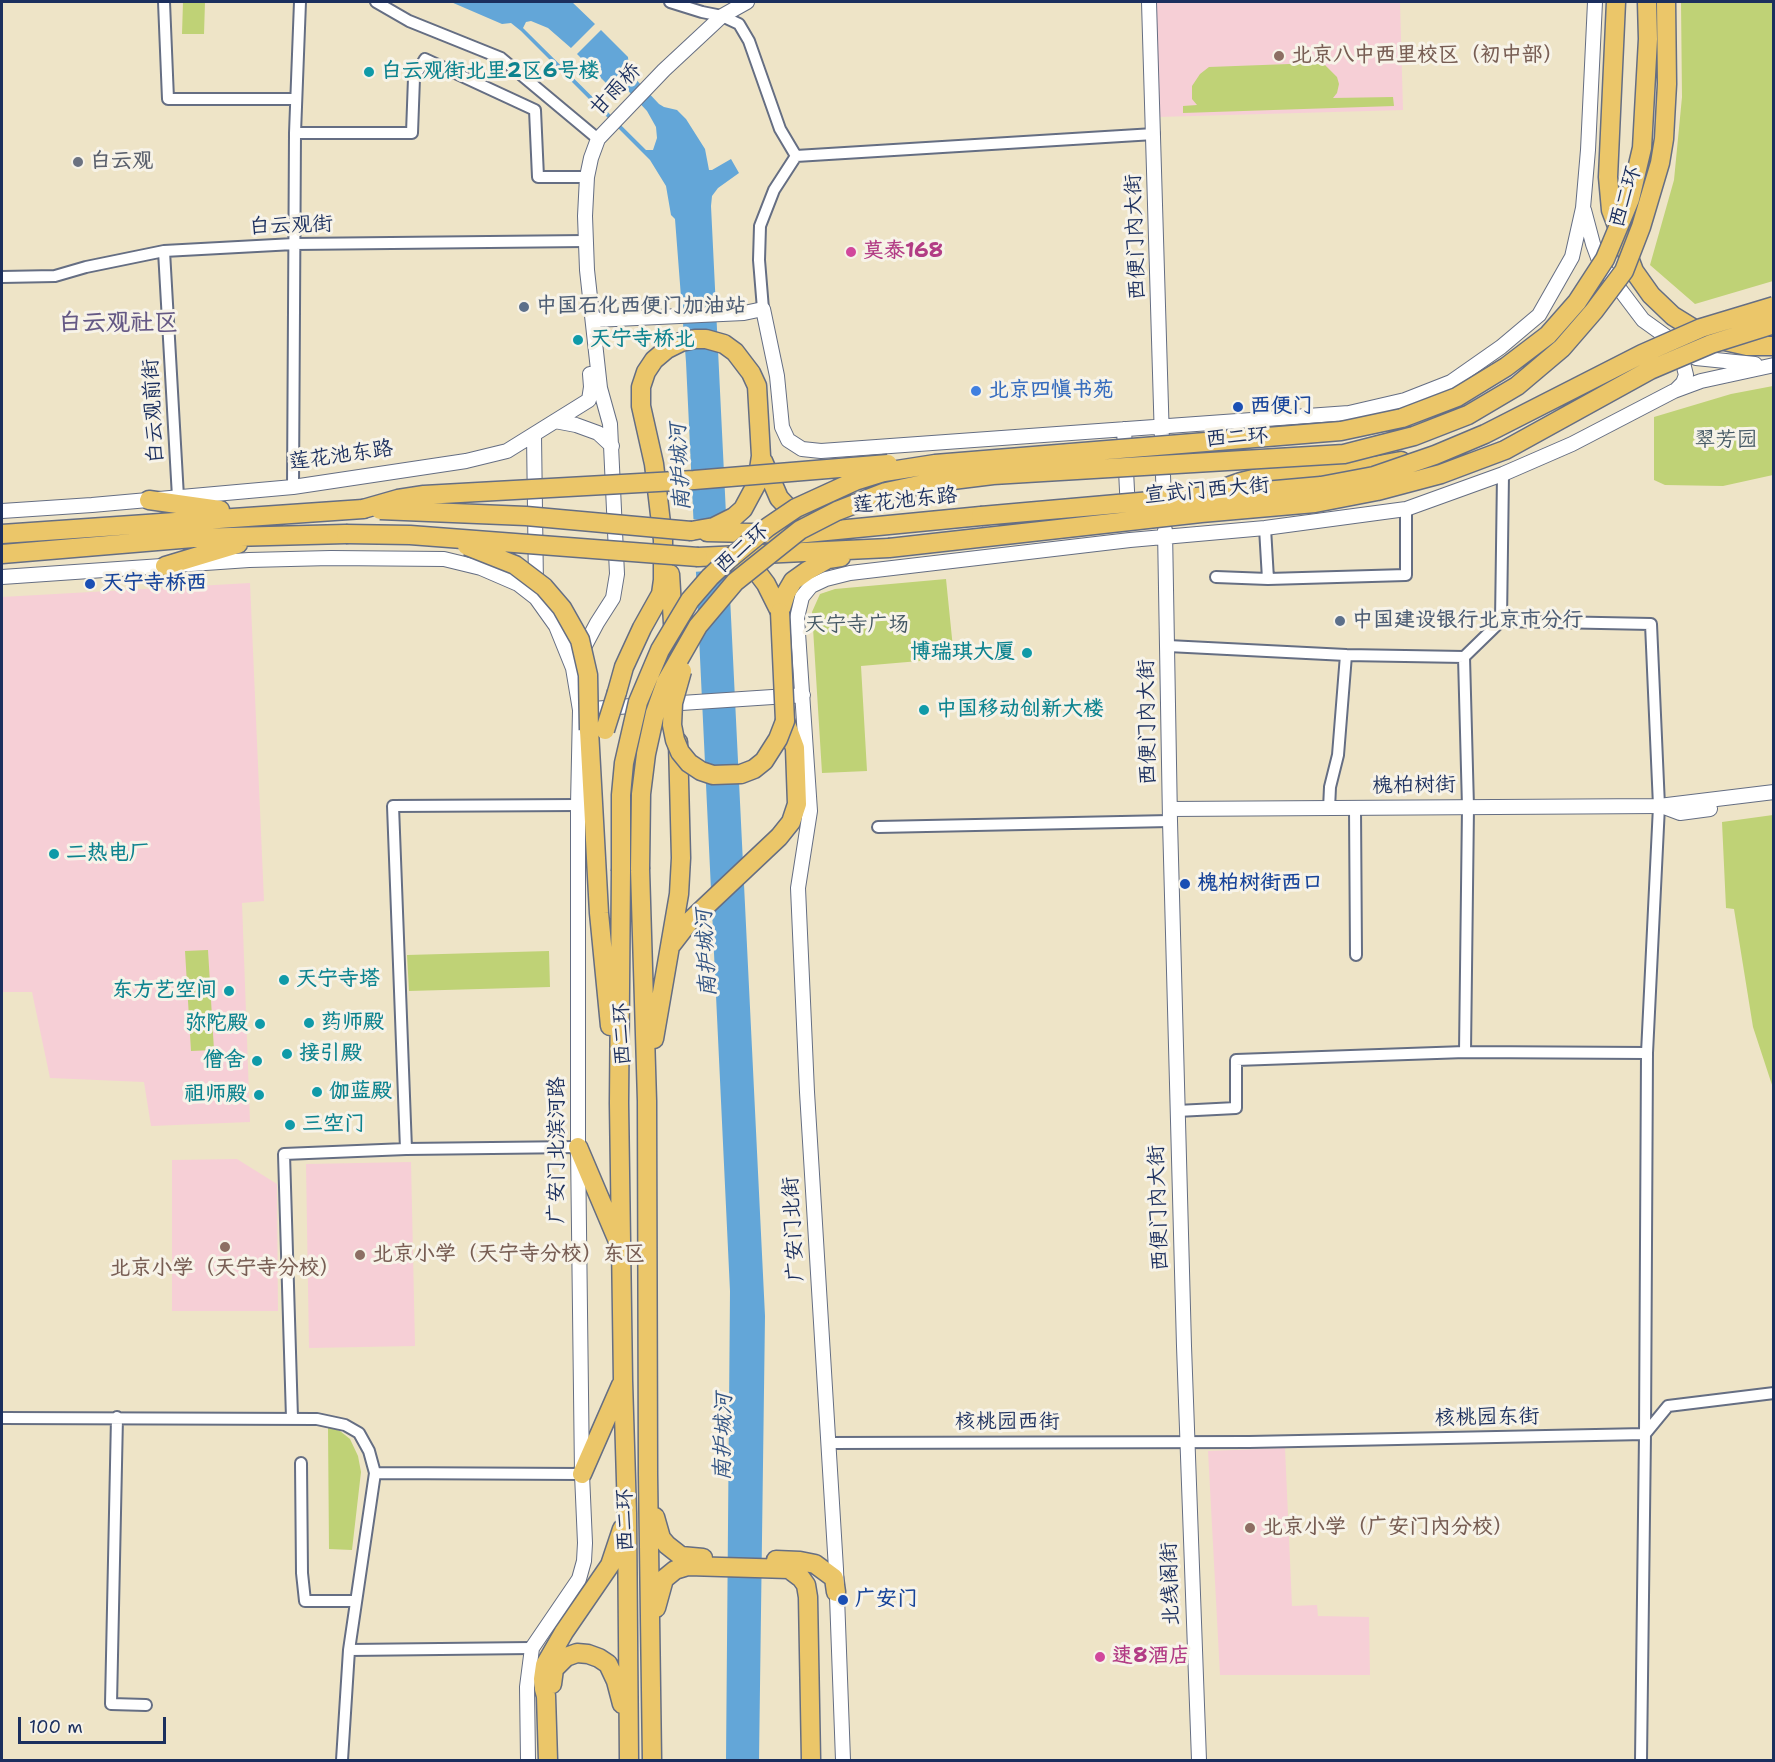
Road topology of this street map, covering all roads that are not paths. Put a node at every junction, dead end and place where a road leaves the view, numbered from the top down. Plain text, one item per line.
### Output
1 (164, 2) edge
2 (300, 2) edge
3 (376, 2) edge
4 (670, 2) edge
5 (747, 2) edge
6 (1149, 2) edge
7 (1595, 2) edge
8 (1617, 2) edge
9 (1647, 2) edge
10 (1666, 2) edge
11 (722, 16) junction
12 (296, 99) junction
13 (295, 132) junction
14 (1154, 134) junction
15 (598, 140) junction
16 (796, 156) junction
17 (587, 177) junction
18 (1583, 208) junction
19 (586, 241) junction
20 (294, 244) junction
21 (164, 251) junction
22 (2, 277) edge
23 (1773, 306) edge
24 (763, 309) junction
25 (594, 320) junction
26 (1773, 324) edge
27 (1679, 345) junction
28 (1773, 346) edge
29 (1771, 365) edge
30 (1674, 391) junction
31 (555, 421) junction
32 (1162, 426) junction
33 (1124, 429) junction
34 (534, 435) junction
35 (612, 446) junction
36 (935, 464) junction
37 (1503, 474) junction
38 (765, 483) junction
39 (293, 487) junction
40 (178, 496) junction
41 (1200, 497) joint
42 (149, 500) junction
43 (363, 509) junction
44 (1406, 509) junction
45 (2, 511) edge
46 (257, 515) junction
47 (981, 516) junction
48 (1265, 528) junction
49 (691, 531) junction
50 (8, 533) edge
51 (261, 537) junction
52 (1165, 537) junction
53 (451, 539) junction
54 (663, 540) junction
55 (1130, 540) junction
56 (889, 548) junction
57 (9, 553) edge
58 (698, 557) junction
59 (165, 566) junction
60 (850, 573) joint
61 (2, 577) edge
62 (1216, 577) dead end
63 (1268, 579) junction
64 (536, 598) junction
65 (780, 612) junction
66 (1501, 621) junction
67 (597, 623) junction
68 (556, 626) junction
69 (690, 641) junction
70 (1168, 646) junction
71 (1346, 655) junction
72 (1464, 657) junction
73 (573, 668) junction
74 (802, 695) junction
75 (681, 700) junction
76 (580, 710) junction
77 (785, 721) junction
78 (597, 730) junction
79 (1773, 792) edge
80 (585, 800) junction
81 (1773, 801) edge
82 (1659, 806) junction
83 (1468, 807) junction
84 (1355, 808) junction
85 (1329, 809) junction
86 (1170, 815) junction
87 (878, 827) dead end
88 (669, 948) junction
89 (1356, 955) dead end
90 (1465, 1052) junction
91 (1647, 1053) junction
92 (647, 1101) junction
93 (619, 1103) junction
94 (1177, 1111) junction
95 (578, 1147) junction
96 (406, 1149) junction
97 (620, 1249) junction
98 (622, 1380) junction
99 (1773, 1393) edge
100 (117, 1417) junction
101 (2, 1418) edge
102 (292, 1418) junction
103 (1645, 1434) junction
104 (1187, 1442) junction
105 (828, 1443) junction
106 (302, 1462) dead end
107 (375, 1473) junction
108 (582, 1474) junction
109 (648, 1474) junction
110 (627, 1514) junction
111 (710, 1563) junction
112 (791, 1563) junction
113 (836, 1592) junction
114 (356, 1601) junction
115 (532, 1648) junction
116 (349, 1650) junction
117 (651, 1660) junction
118 (546, 1696) junction
119 (146, 1705) dead end
120 (814, 1721) junction
121 (629, 1729) junction
122 (342, 1761) edge
123 (528, 1761) edge
124 (548, 1761) edge
125 (629, 1761) edge
126 (652, 1761) edge
127 (811, 1761) edge
128 (818, 1761) edge
129 (843, 1761) edge
130 (1199, 1761) edge
131 (1641, 1761) edge

1 - 12 street
2 - 12 street
3 - 15 street
4 - 11 street
5 - 11 street
6 - 14 street, 西便门内大街
7 - 18 street, 宣武门西大街
8 - 28 highway
9 - 36 highway, 西二环, bridge
10 - 69 highway, 西二环, bridge
11 - 15 street, 甘雨桥
11 - 16 street
12 - 13 street
13 - 17 street
13 - 20 street
14 - 16 street
14 - 32 street, 西便门内大街
15 - 17 street
16 - 24 street
17 - 19 street
18 - 27 street, 宣武门西大街
18 - 32 street, 宣武门西大街
19 - 20 street, 白云观街
19 - 25 street
20 - 21 street, 白云观街
20 - 39 street
21 - 22 street, 白云观街
21 - 40 street, 白云观前街
23 - 41 highway, 宣武门西大街, bridge
24 - 25 street
24 - 33 street, 宣武门西大街
25 - 31 street, 莲花池东路
25 - 35 street
26 - 56 highway, 宣武门西大街, bridge
27 - 29 street, 宣武门西大街
27 - 30 street
29 - 30 street, 宣武门西大街
30 - 37 street, 宣武门西大街
31 - 34 street, 莲花池东路
31 - 35 street
32 - 33 street, 宣武门西大街
32 - 52 street, 西便门内大街
33 - 55 street
34 - 39 street, 莲花池东路
34 - 64 street
35 - 67 street
36 - 43 highway, bridge
36 - 93 highway, 西二环, bridge
37 - 44 street, 宣武门西大街
37 - 66 street
38 - 47 highway, bridge
38 - 49 highway
38 - 54 highway
39 - 40 street, 莲花池东路
40 - 42 street, 莲花池东路
41 - 47 highway, 莲花池东路, bridge
42 - 45 street, 莲花池东路
42 - 46 highway
43 - 46 highway, 莲花池东路
43 - 49 highway, 莲花池东路, bridge
44 - 48 street, 宣武门西大街
44 - 63 street
46 - 50 highway, 莲花池东路
47 - 49 highway, 莲花池东路, bridge
48 - 52 street, 宣武门西大街
48 - 63 street
51 - 53 highway, bridge
51 - 57 highway
51 - 59 highway
52 - 55 street, 宣武门西大街
52 - 70 street, 西便门内大街
53 - 58 highway, bridge
53 - 78 highway, bridge
54 - 75 highway
54 - 78 highway, bridge
55 - 60 street, 宣武门西大街
56 - 58 highway, 宣武门西大街, bridge
56 - 65 highway
58 - 65 highway, bridge
59 - 61 street
59 - 64 street
60 - 74 street, 广安门北街
62 - 63 street
64 - 68 street, 广安门北滨河路
65 - 77 highway, bridge
66 - 72 street
66 - 82 street
67 - 68 street
67 - 73 street
68 - 73 street, 广安门北滨河路
69 - 77 highway, bridge
69 - 92 highway, 西二环, bridge
70 - 71 street
70 - 86 street, 西便门内大街
71 - 72 street
71 - 85 street
72 - 83 street
73 - 76 street, 广安门北滨河路
74 - 75 street
74 - 105 street, 广安门北街
75 - 76 street
75 - 88 highway
76 - 80 street, 广安门北滨河路
77 - 88 highway
78 - 80 highway
79 - 82 street, 槐柏树街
80 - 93 highway
80 - 95 street, 广安门北滨河路
80 - 96 street
81 - 82 street, 槐柏树街
82 - 83 street, 槐柏树街
82 - 91 street
83 - 84 street, 槐柏树街
83 - 90 street
84 - 85 street, 槐柏树街
84 - 89 street
85 - 86 street, 槐柏树街
86 - 87 street
86 - 94 street, 西便门内大街
88 - 92 highway
90 - 91 street
90 - 94 street
91 - 103 street
92 - 109 highway, 西二环
93 - 97 highway, 西二环
94 - 104 street, 西便门内大街
95 - 96 street
95 - 97 highway
95 - 108 street, 广安门北滨河路
96 - 102 street
97 - 98 highway, 西二环
98 - 108 highway
98 - 110 highway, 西二环
99 - 103 street
100 - 101 street
100 - 102 street
100 - 119 street
102 - 107 street
103 - 104 street, 核桃园东街
103 - 131 street
104 - 105 street, 核桃园西街
104 - 130 street, 北线阁街
105 - 113 street, 广安门北街
106 - 114 street
107 - 108 street
107 - 114 street
108 - 115 street, 广安门北滨河路
109 - 111 highway
109 - 117 highway, 西二环
110 - 118 highway
110 - 121 highway, 西二环
111 - 112 highway
111 - 117 highway
112 - 113 highway
112 - 120 highway
113 - 129 street, 广安门北街
114 - 116 street
115 - 116 street
115 - 123 street, 广安门北滨河路
116 - 122 street
117 - 126 highway, 西二环
118 - 121 highway
118 - 124 highway
120 - 127 highway
120 - 128 highway
121 - 125 highway, 西二环

